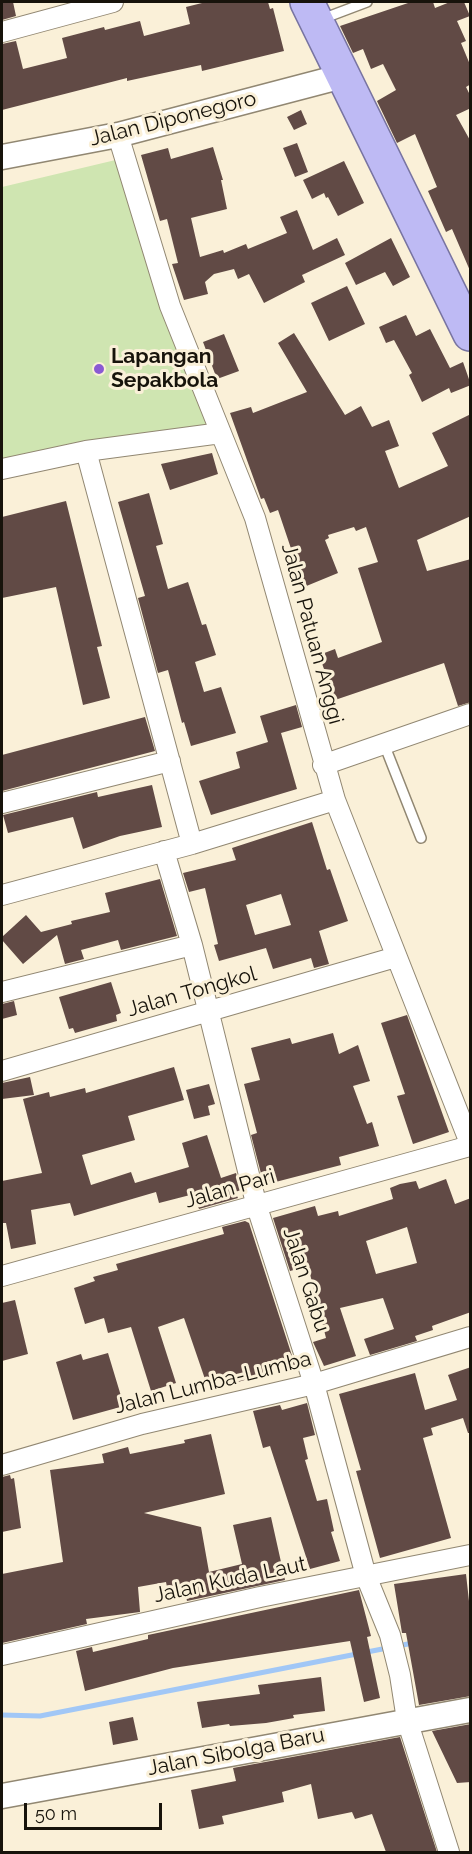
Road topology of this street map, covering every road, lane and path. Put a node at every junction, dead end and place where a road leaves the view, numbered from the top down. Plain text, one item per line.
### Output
1 (113, 2) edge
2 (367, 2) edge
3 (312, 11) edge
4 (2, 32) edge
5 (343, 76) junction
6 (118, 135) junction
7 (2, 157) edge
8 (471, 334) edge
9 (221, 434) junction
10 (86, 451) junction
11 (2, 469) edge
12 (471, 714) edge
13 (384, 744) junction
14 (170, 761) junction
15 (323, 765) junction
16 (335, 800) junction
17 (2, 803) edge
18 (421, 838) dead end
19 (192, 844) junction
20 (164, 851) junction
21 (2, 895) edge
22 (192, 945) junction
23 (396, 957) junction
24 (2, 992) edge
25 (207, 1013) junction
26 (2, 1071) edge
27 (471, 1144) edge
28 (257, 1207) junction
29 (2, 1276) edge
30 (471, 1337) edge
31 (314, 1384) junction
32 (2, 1465) edge
33 (471, 1555) edge
34 (366, 1575) junction
35 (2, 1655) edge
36 (471, 1710) edge
37 (407, 1720) junction
38 (2, 1796) edge
39 (449, 1852) edge

1 - 4 street
2 - 3 lane
3 - 5 highway
5 - 6 street, Jalan Diponegoro
5 - 8 highway
6 - 7 street, Jalan Diponegoro
6 - 9 street, Jalan Patuan Anggi
9 - 10 street
9 - 15 street, Jalan Patuan Anggi
10 - 11 street
10 - 14 street
12 - 13 street
13 - 15 street
13 - 18 lane
14 - 17 street
14 - 19 street
15 - 16 street, Jalan Patuan Anggi
16 - 19 street
16 - 23 street, Jalan Patuan Anggi
19 - 20 street
20 - 21 street
20 - 22 street, Jalan Gabu
22 - 24 street
22 - 25 street, Jalan Gabu
23 - 25 street, Jalan Tongkol
23 - 27 street, Jalan Patuan Anggi
25 - 26 street, Jalan Tongkol
25 - 28 street, Jalan Gabu
27 - 28 street, Jalan Pari
28 - 29 street, Jalan Pari
28 - 31 street, Jalan Gabu
30 - 31 street, Jalan Lumba-Lumba
31 - 32 street, Jalan Lumba-Lumba
31 - 34 street, Jalan Gabu
33 - 34 street, Jalan Kuda Laut
34 - 35 street, Jalan Kuda Laut
34 - 37 street, Jalan Gabu
36 - 37 street, Jalan Sibolga Baru
37 - 38 street, Jalan Sibolga Baru
37 - 39 street, Jalan Gabu

